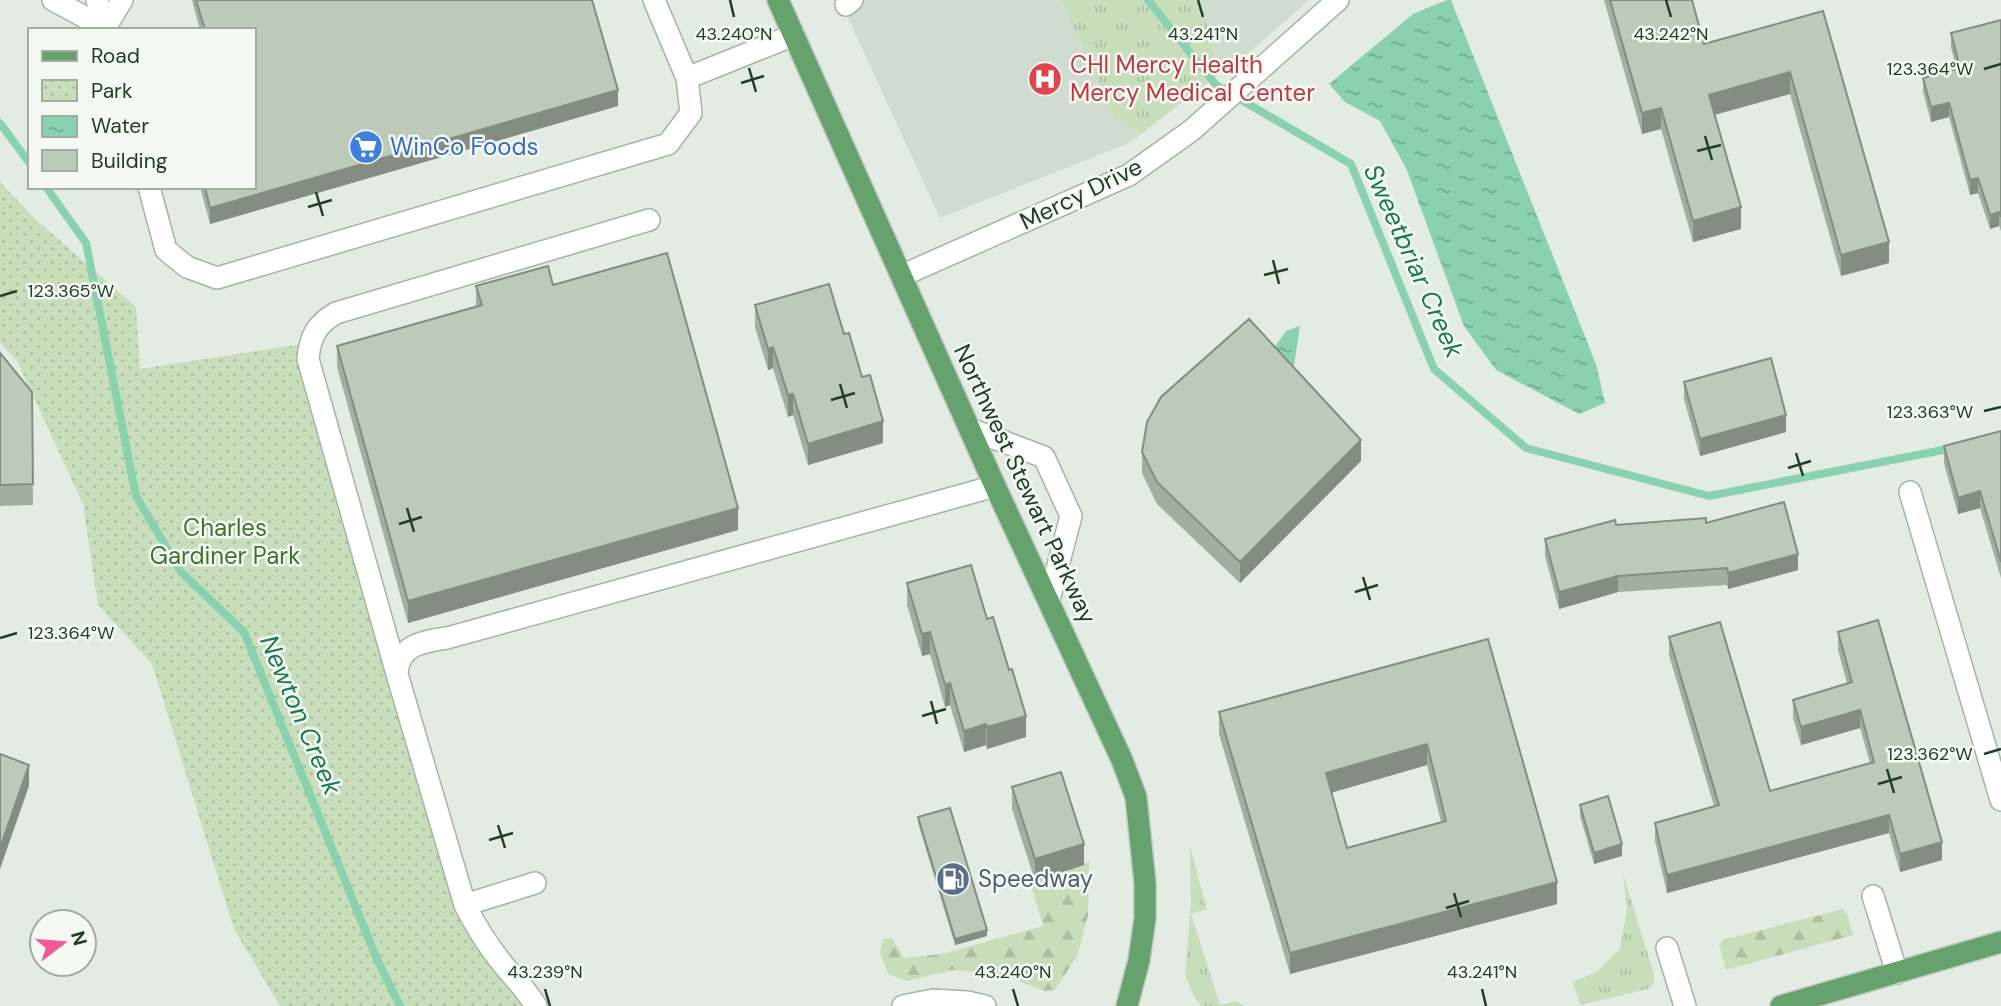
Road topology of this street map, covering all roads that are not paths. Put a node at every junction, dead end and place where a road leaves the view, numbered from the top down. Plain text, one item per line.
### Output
1 (53, 0) edge
2 (97, 0) edge
3 (122, 0) edge
4 (654, 0) edge
5 (778, 0) edge
6 (1338, 0) edge
7 (103, 28) edge
8 (105, 28) edge
9 (106, 28) edge
10 (794, 35) junction
11 (687, 78) junction
12 (150, 189) edge
13 (649, 220) dead end
14 (901, 276) junction
15 (970, 429) junction
16 (995, 485) junction
17 (1910, 492) dead end
18 (1049, 600) junction
19 (397, 674) junction
20 (2001, 800) edge
21 (535, 883) dead end
22 (1873, 896) dead end
23 (465, 905) junction
24 (2001, 942) edge
25 (1667, 948) dead end
26 (1897, 973) junction
27 (536, 1006) edge
28 (903, 1006) edge
29 (985, 1006) edge
30 (1126, 1006) edge
31 (1685, 1006) edge
32 (1781, 1006) edge

1 - 7 street
2 - 8 street
3 - 9 street
4 - 11 street
5 - 10 main road, Northwest Stewart Parkway
6 - 14 street, Mercy Drive
10 - 11 street
10 - 14 main road, Northwest Stewart Parkway
11 - 12 street
13 - 19 street
14 - 15 main road, Northwest Stewart Parkway
15 - 16 main road, Northwest Stewart Parkway
15 - 18 street
16 - 18 main road, Northwest Stewart Parkway
16 - 19 street
17 - 20 street
18 - 30 main road, Northwest Stewart Parkway
19 - 23 street
21 - 23 street
22 - 26 street
23 - 27 street
24 - 26 main road
25 - 31 street
26 - 32 main road
28 - 29 street

